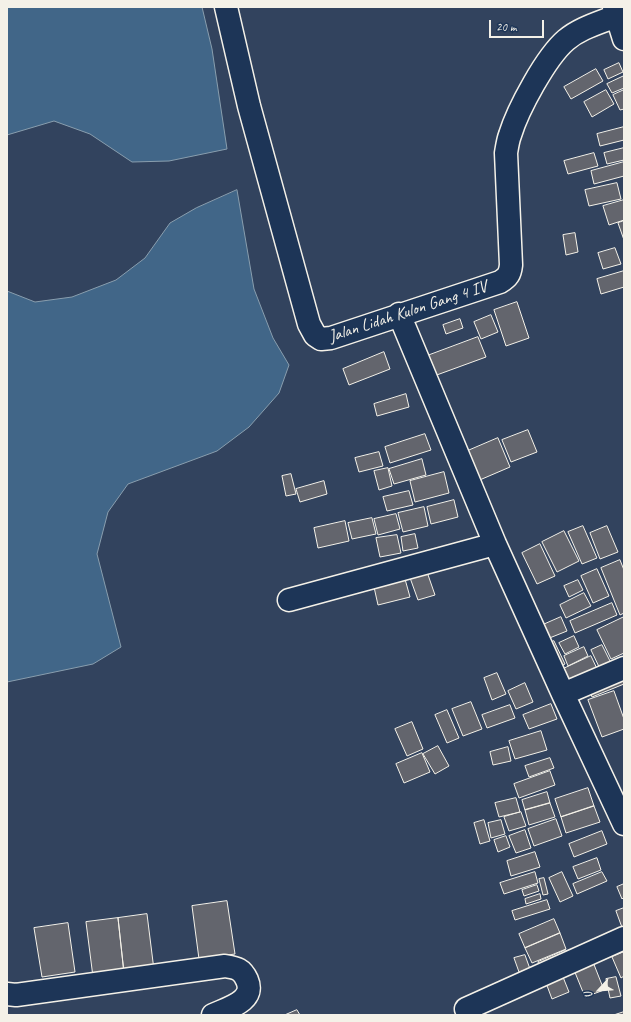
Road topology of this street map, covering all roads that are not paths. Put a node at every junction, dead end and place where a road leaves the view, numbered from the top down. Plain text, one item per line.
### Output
1 (226, 7) edge
2 (619, 23) edge
3 (399, 314) junction
4 (495, 544) junction
5 (289, 600) dead end
6 (624, 668) edge
7 (563, 694) junction
8 (624, 824) edge
9 (624, 938) edge
10 (7, 994) edge
11 (466, 1009) dead end
12 (213, 1015) edge

1 - 3 street, Jalan Lidah Kulon Gang 4 IV
2 - 3 street, Jalan Lidah Kulon Gang 4 IV
3 - 4 street
4 - 5 street
4 - 7 street
6 - 7 street
7 - 8 street
9 - 11 street
10 - 12 street

